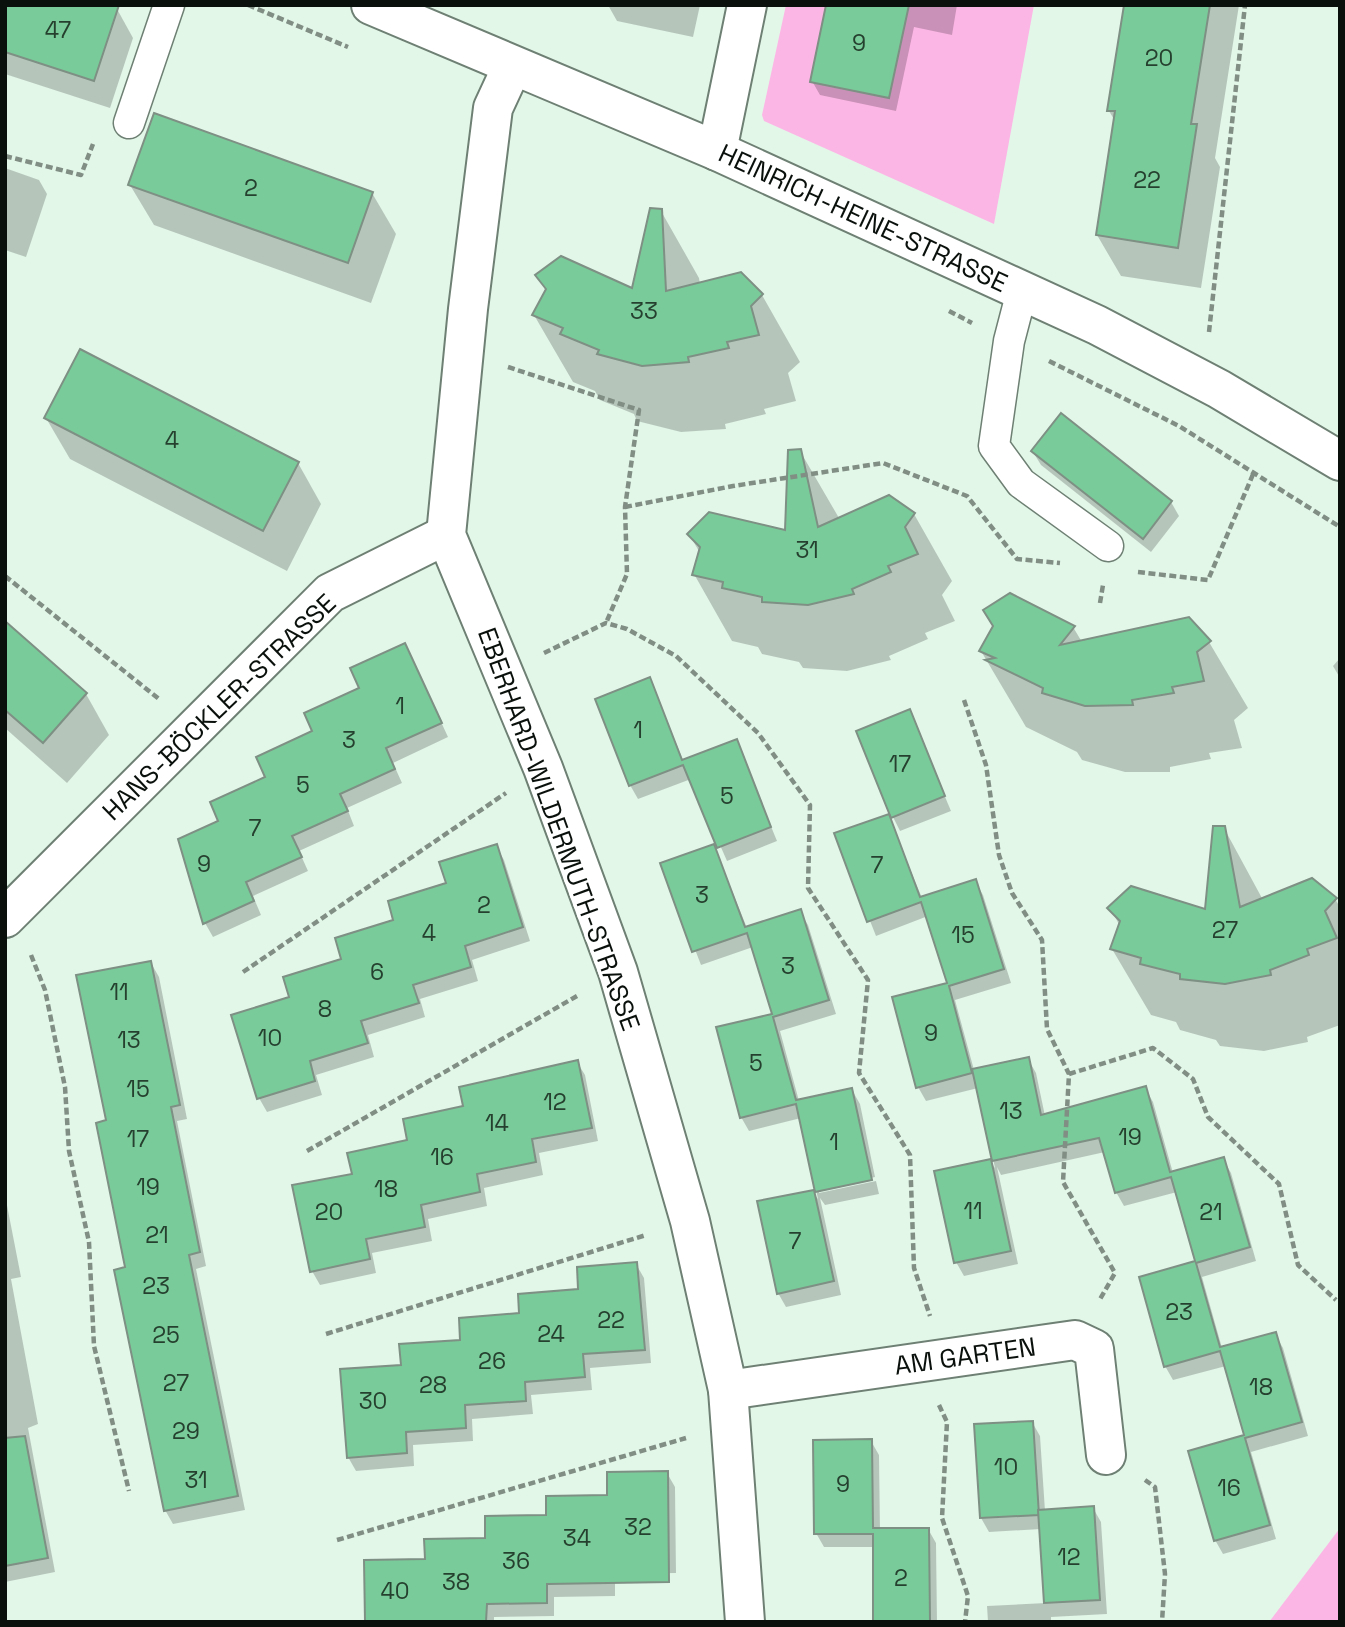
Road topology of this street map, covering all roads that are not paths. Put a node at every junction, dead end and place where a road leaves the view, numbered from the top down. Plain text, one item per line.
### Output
1 (169, 5) edge
2 (371, 5) edge
3 (747, 5) edge
4 (512, 66) junction
5 (129, 124) dead end
6 (717, 151) junction
7 (1022, 291) junction
8 (1340, 461) edge
9 (446, 535) junction
10 (1108, 546) dead end
11 (9, 915) edge
12 (730, 1407) junction
13 (1106, 1455) road end
14 (746, 1622) edge

1 - 5 lane
2 - 4 street, HEINRICH-HEINE-STRASSE
3 - 6 street
4 - 6 street, HEINRICH-HEINE-STRASSE
4 - 9 street
6 - 7 street, HEINRICH-HEINE-STRASSE
7 - 8 street, HEINRICH-HEINE-STRASSE
7 - 10 lane
9 - 11 street, HANS-BÖCKLER-STRASSE
9 - 12 street, EBERHARD-WILDERMUTH-STRASSE
12 - 13 street, AM GARTEN
12 - 14 street, EBERHARD-WILDERMUTH-STRASSE

